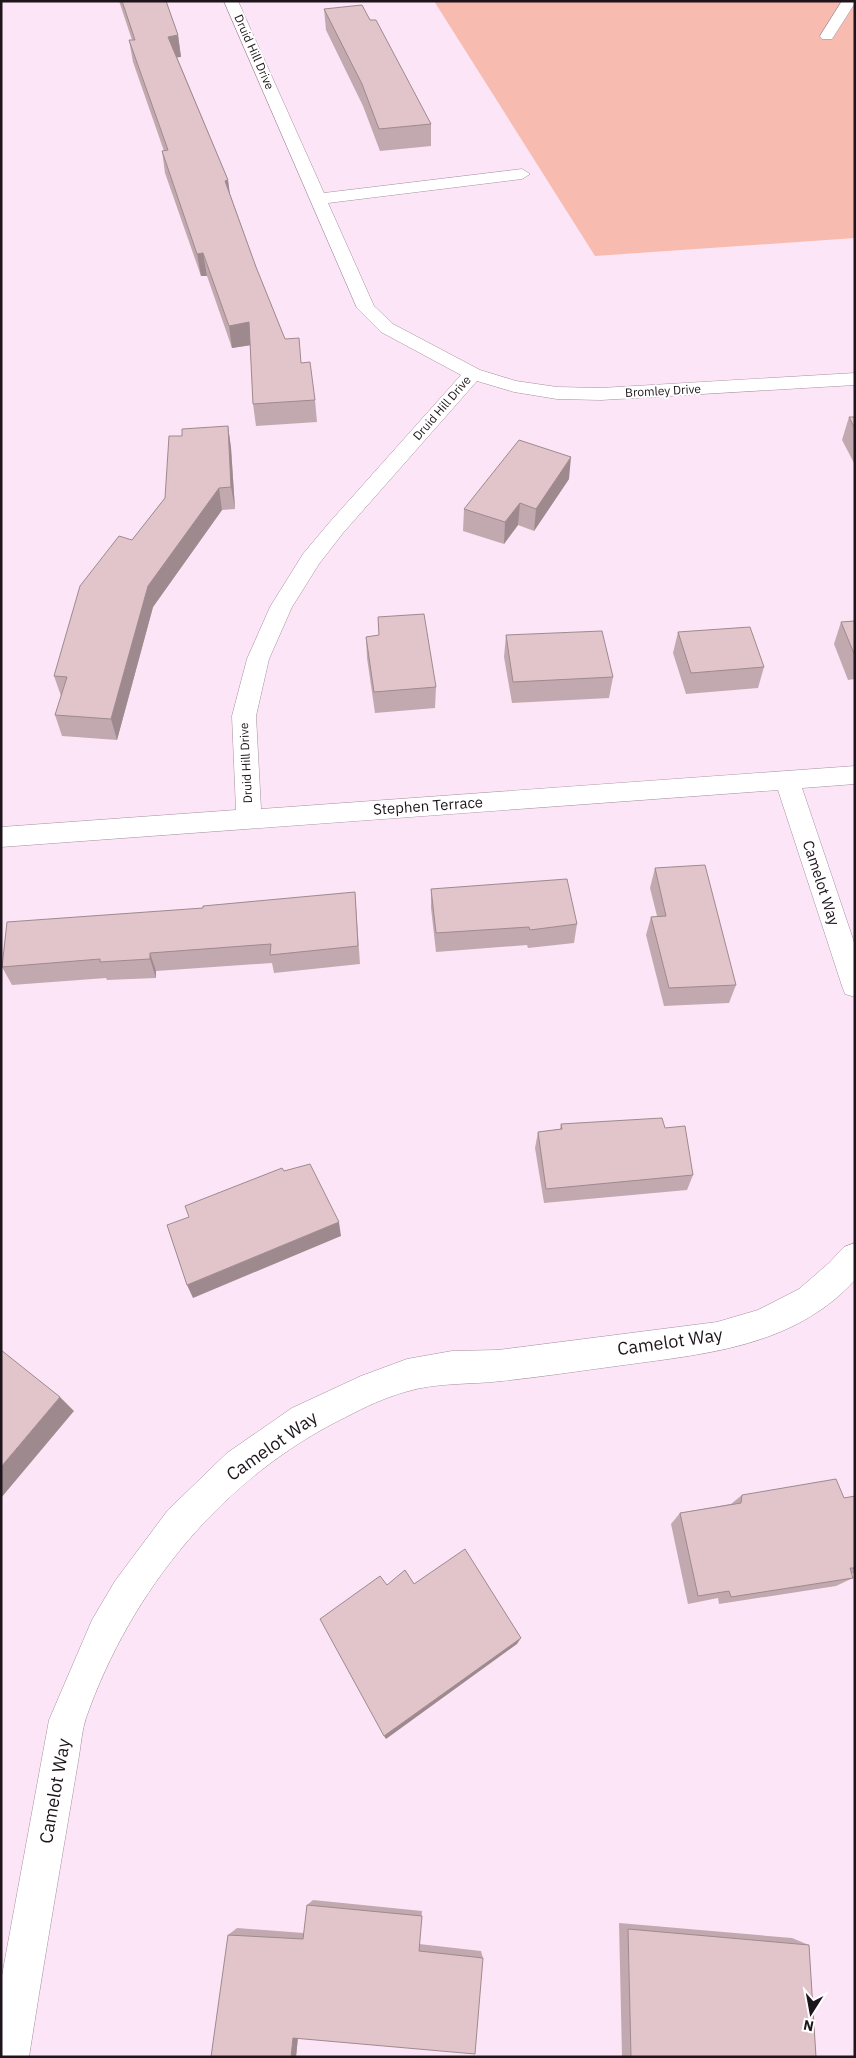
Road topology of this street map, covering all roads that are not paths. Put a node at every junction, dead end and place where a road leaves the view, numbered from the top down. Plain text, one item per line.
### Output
1 (231, 1) edge
2 (849, 1) edge
3 (827, 36) dead end
4 (522, 174) dead end
5 (318, 199) junction
6 (472, 374) junction
7 (855, 379) edge
8 (855, 775) edge
9 (787, 781) junction
10 (249, 818) junction
11 (1, 837) edge
12 (855, 986) edge
13 (855, 1257) edge
14 (8, 2057) edge

1 - 5 street, Druid Hill Drive
2 - 3 street
4 - 5 street
5 - 6 street, Druid Hill Drive
6 - 7 street, Bromley Drive
6 - 10 street, Druid Hill Drive
8 - 9 street, Stephen Terrace
9 - 10 street, Stephen Terrace
9 - 12 street, Camelot Way
10 - 11 street, Stephen Terrace
13 - 14 street, Camelot Way

